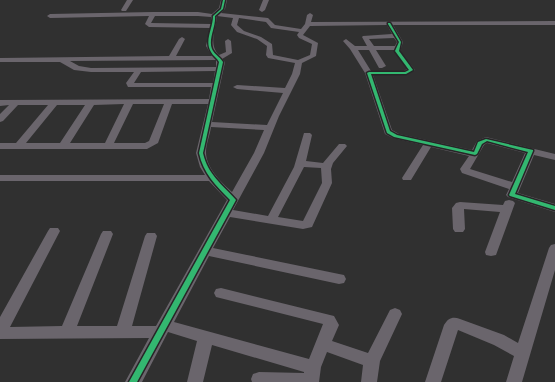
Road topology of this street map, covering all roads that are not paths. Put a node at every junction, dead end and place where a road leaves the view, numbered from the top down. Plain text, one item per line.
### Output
1 (130, 0) edge
2 (224, 0) edge
3 (266, 0) edge
4 (124, 10) dead end
5 (262, 10) dead end
6 (153, 14) junction
7 (310, 15) dead end
8 (50, 16) dead end
9 (236, 18) junction
10 (214, 19) junction
11 (555, 23) edge
12 (308, 24) junction
13 (389, 24) junction
14 (303, 30) junction
15 (397, 36) junction
16 (182, 39) dead end
17 (228, 41) dead end
18 (346, 41) dead end
19 (353, 48) junction
20 (372, 48) junction
21 (397, 48) junction
22 (59, 58) junction
23 (172, 58) junction
24 (218, 58) junction
25 (0, 60) edge
26 (299, 62) junction
27 (382, 66) dead end
28 (219, 70) junction
29 (138, 71) junction
30 (369, 74) junction
31 (216, 85) junction
32 (237, 87) dead end
33 (288, 91) junction
34 (169, 101) junction
35 (212, 101) junction
36 (55, 102) junction
37 (92, 102) junction
38 (130, 102) junction
39 (0, 103) edge
40 (16, 103) junction
41 (0, 119) edge
42 (207, 124) junction
43 (269, 128) junction
44 (306, 135) dead end
45 (429, 144) junction
46 (0, 146) edge
47 (19, 146) junction
48 (63, 146) junction
49 (108, 146) junction
50 (342, 146) dead end
51 (530, 151) junction
52 (475, 154) junction
53 (555, 157) edge
54 (300, 163) junction
55 (327, 166) junction
56 (0, 178) edge
57 (211, 178) junction
58 (407, 178) dead end
59 (513, 191) junction
60 (233, 200) junction
61 (555, 208) edge
62 (507, 209) junction
63 (227, 213) junction
64 (271, 220) junction
65 (459, 229) dead end
66 (54, 231) dead end
67 (107, 234) dead end
68 (151, 236) dead end
69 (555, 248) edge
70 (206, 251) junction
71 (491, 252) dead end
72 (339, 279) dead end
73 (222, 293) dead end
74 (394, 314) dead end
75 (162, 328) junction
76 (0, 332) edge
77 (67, 332) junction
78 (123, 332) junction
79 (206, 336) junction
80 (323, 344) junction
81 (523, 353) junction
82 (372, 361) junction
83 (311, 377) edge
84 (259, 379) dead end
85 (133, 382) edge
86 (195, 382) edge
87 (368, 382) edge
88 (433, 382) edge
89 (514, 382) edge

1 - 4 street
2 - 10 street
3 - 5 street
6 - 8 street
6 - 10 street
6 - 10 street
7 - 12 street
9 - 10 street
9 - 14 street
9 - 26 street
10 - 24 street
11 - 13 street
12 - 13 street
12 - 14 street
13 - 15 street
14 - 26 street
15 - 20 street
15 - 21 street
16 - 23 street
17 - 24 street
18 - 19 street
19 - 20 street
19 - 30 street
20 - 21 street
20 - 27 street
21 - 30 street
22 - 23 street
22 - 25 street
22 - 29 street
23 - 24 street
24 - 28 street
26 - 33 street
28 - 29 street
28 - 31 street
29 - 31 street
30 - 45 street
31 - 35 street
32 - 33 street
33 - 43 street
34 - 35 street
34 - 38 street
34 - 49 street
35 - 42 street
36 - 37 street
36 - 40 street
36 - 47 street
37 - 38 street
37 - 48 street
38 - 49 street
39 - 40 street
40 - 41 street
42 - 43 street
42 - 57 street
43 - 60 street
44 - 54 street
45 - 52 street
45 - 58 street
46 - 47 street
47 - 48 street
48 - 49 street
50 - 55 street
51 - 52 street
51 - 53 street
51 - 59 street
52 - 59 street
54 - 55 street
54 - 64 street
55 - 64 street
56 - 57 street
57 - 60 street
59 - 61 street
59 - 62 street
60 - 63 street
62 - 65 street
62 - 71 street
63 - 64 street
63 - 70 street
66 - 76 street
67 - 77 street
68 - 78 street
69 - 81 street
70 - 72 street
70 - 75 street
73 - 80 street
74 - 82 street
75 - 78 street
75 - 79 street
75 - 85 street
76 - 77 street
77 - 78 street
79 - 83 street
79 - 86 street
80 - 82 street
80 - 83 street
81 - 88 street
81 - 89 street
82 - 87 street
83 - 84 street

